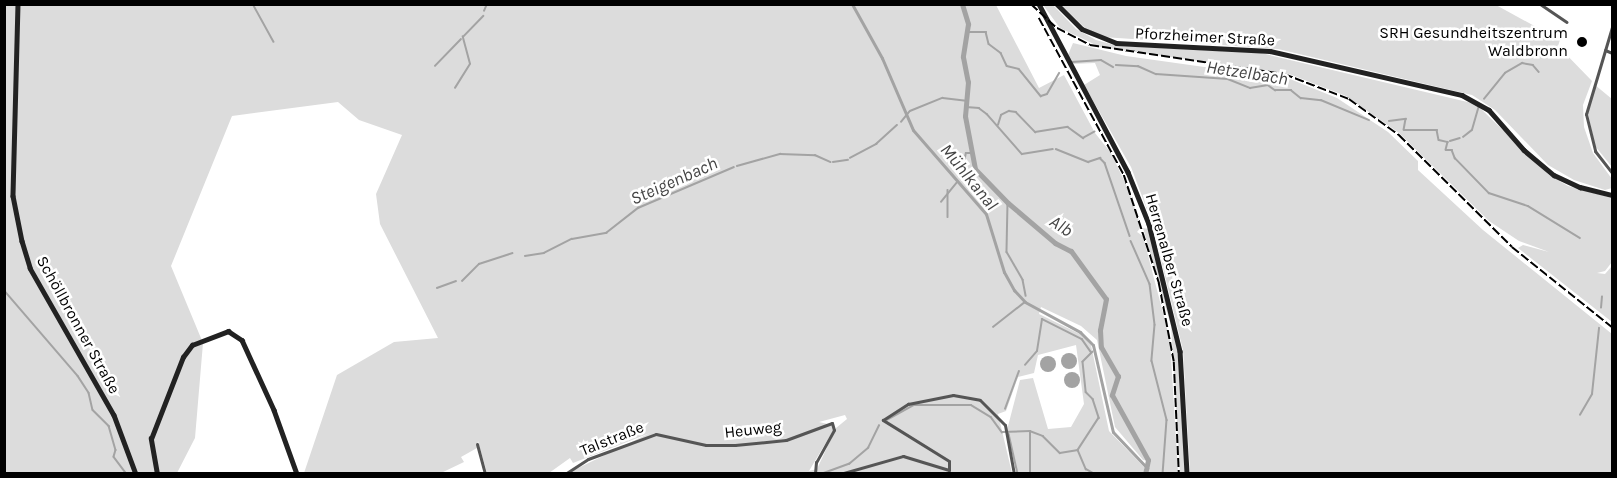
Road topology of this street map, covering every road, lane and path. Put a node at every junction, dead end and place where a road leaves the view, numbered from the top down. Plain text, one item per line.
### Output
1 (18, 4) edge
2 (1039, 4) edge
3 (1057, 4) edge
4 (1540, 4) edge
5 (1567, 22) dead end
6 (1612, 27) edge
7 (1605, 50) junction
8 (1612, 53) edge
9 (1612, 173) edge
10 (1612, 195) edge
11 (669, 434) joint
12 (477, 444) dead end
13 (815, 473) edge
14 (136, 474) edge
15 (157, 474) edge
16 (297, 474) edge
17 (485, 474) edge
18 (565, 474) edge
19 (840, 474) edge
20 (1014, 474) edge
21 (1187, 474) edge

1 - 14 main road, Schöllbronner Straße
2 - 21 main road, Herrenalber Straße
3 - 10 main road, Pforzheimer Straße
4 - 5 street
6 - 7 street
7 - 8 street
7 - 9 street
11 - 13 street, Heuweg
11 - 18 street, Talstraße
12 - 17 street
15 - 16 main road
19 - 20 street

